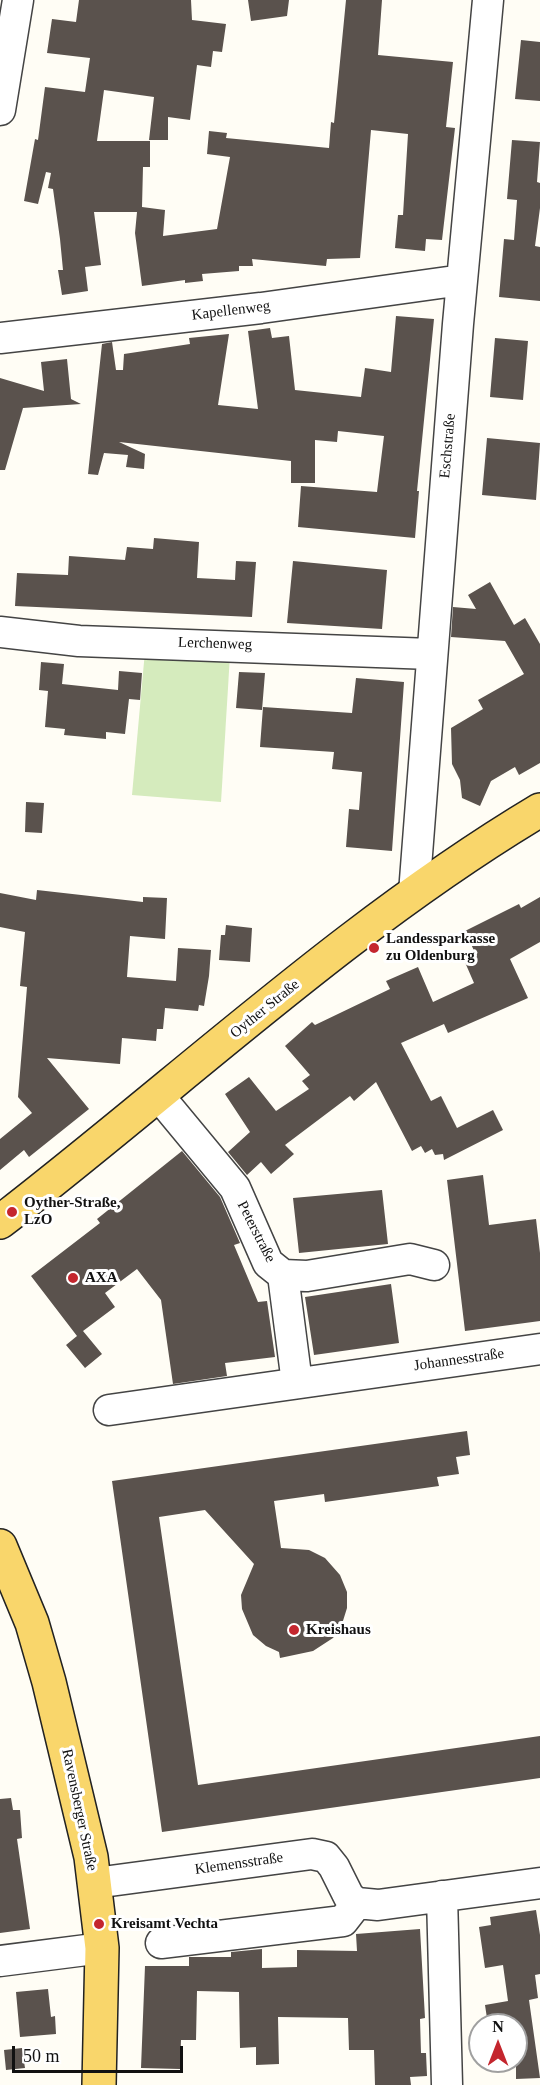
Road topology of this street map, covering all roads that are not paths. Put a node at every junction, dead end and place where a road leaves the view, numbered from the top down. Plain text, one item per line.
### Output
1 (18, 0) edge
2 (488, 0) edge
3 (0, 110) edge
4 (462, 280) junction
5 (0, 338) edge
6 (0, 632) edge
7 (431, 654) junction
8 (540, 810) edge
9 (414, 893) junction
10 (158, 1095) junction
11 (0, 1222) edge
12 (434, 1265) dead end
13 (283, 1275) junction
14 (540, 1349) edge
15 (297, 1383) junction
16 (109, 1410) dead end
17 (0, 1546) edge
18 (95, 1883) junction
19 (540, 1883) edge
20 (442, 1896) junction
21 (357, 1903) junction
22 (161, 1943) dead end
23 (102, 1948) junction
24 (0, 1960) edge
25 (99, 2085) edge
26 (447, 2085) edge

1 - 3 street
2 - 4 street, Eschstraße
4 - 5 street, Kapellenweg
4 - 7 street, Eschstraße
6 - 7 street, Lerchenweg
7 - 9 street, Eschstraße
8 - 9 main road, Oyther Straße
9 - 10 main road, Oyther Straße
10 - 11 main road, Oyther Straße
10 - 13 street, Peterstraße
12 - 13 street, Peterstraße
13 - 15 street
14 - 15 street, Johannesstraße
15 - 16 street, Johannesstraße
17 - 18 main road, Ravensberger Straße
18 - 21 street, Klemensstraße
18 - 23 main road, Ravensberger Straße
19 - 20 street
20 - 21 street
20 - 26 street
21 - 22 street
23 - 24 street
23 - 25 main road, Ravensberger Straße

